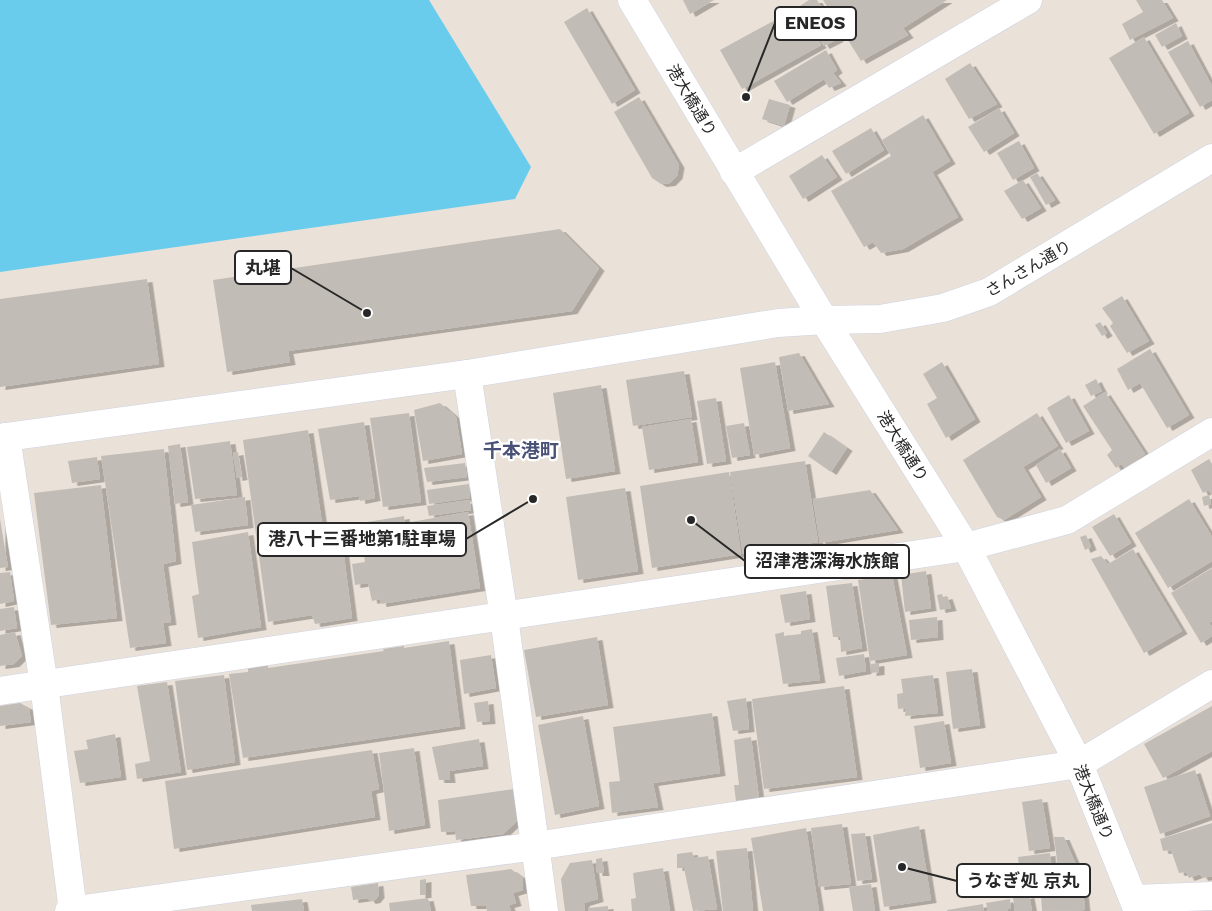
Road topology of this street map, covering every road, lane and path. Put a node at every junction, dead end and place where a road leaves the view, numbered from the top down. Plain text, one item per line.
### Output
1 (632, 0) edge
2 (1028, 0) edge
3 (1212, 158) edge
4 (734, 172) junction
5 (824, 320) junction
6 (467, 374) junction
7 (1212, 432) edge
8 (3, 438) edge
9 (966, 547) junction
10 (504, 617) junction
11 (1212, 684) edge
12 (44, 685) junction
13 (0, 691) edge
14 (1079, 764) junction
15 (535, 846) junction
16 (1212, 896) edge
17 (1136, 905) edge
18 (72, 911) edge
19 (544, 911) edge

1 - 4 street, 港大橋通り
2 - 4 street
3 - 5 street, さんさん通り
4 - 5 street, 港大橋通り
5 - 6 street, さんさん通り
5 - 9 street, 港大橋通り
6 - 8 street, さんさん通り
6 - 10 street
7 - 9 street
8 - 12 street
9 - 10 street
9 - 14 street, 港大橋通り
10 - 12 street
10 - 15 street
11 - 14 street
12 - 13 street
12 - 18 street
14 - 15 street
14 - 17 street, 港大橋通り
15 - 18 street
15 - 19 street
16 - 17 street

